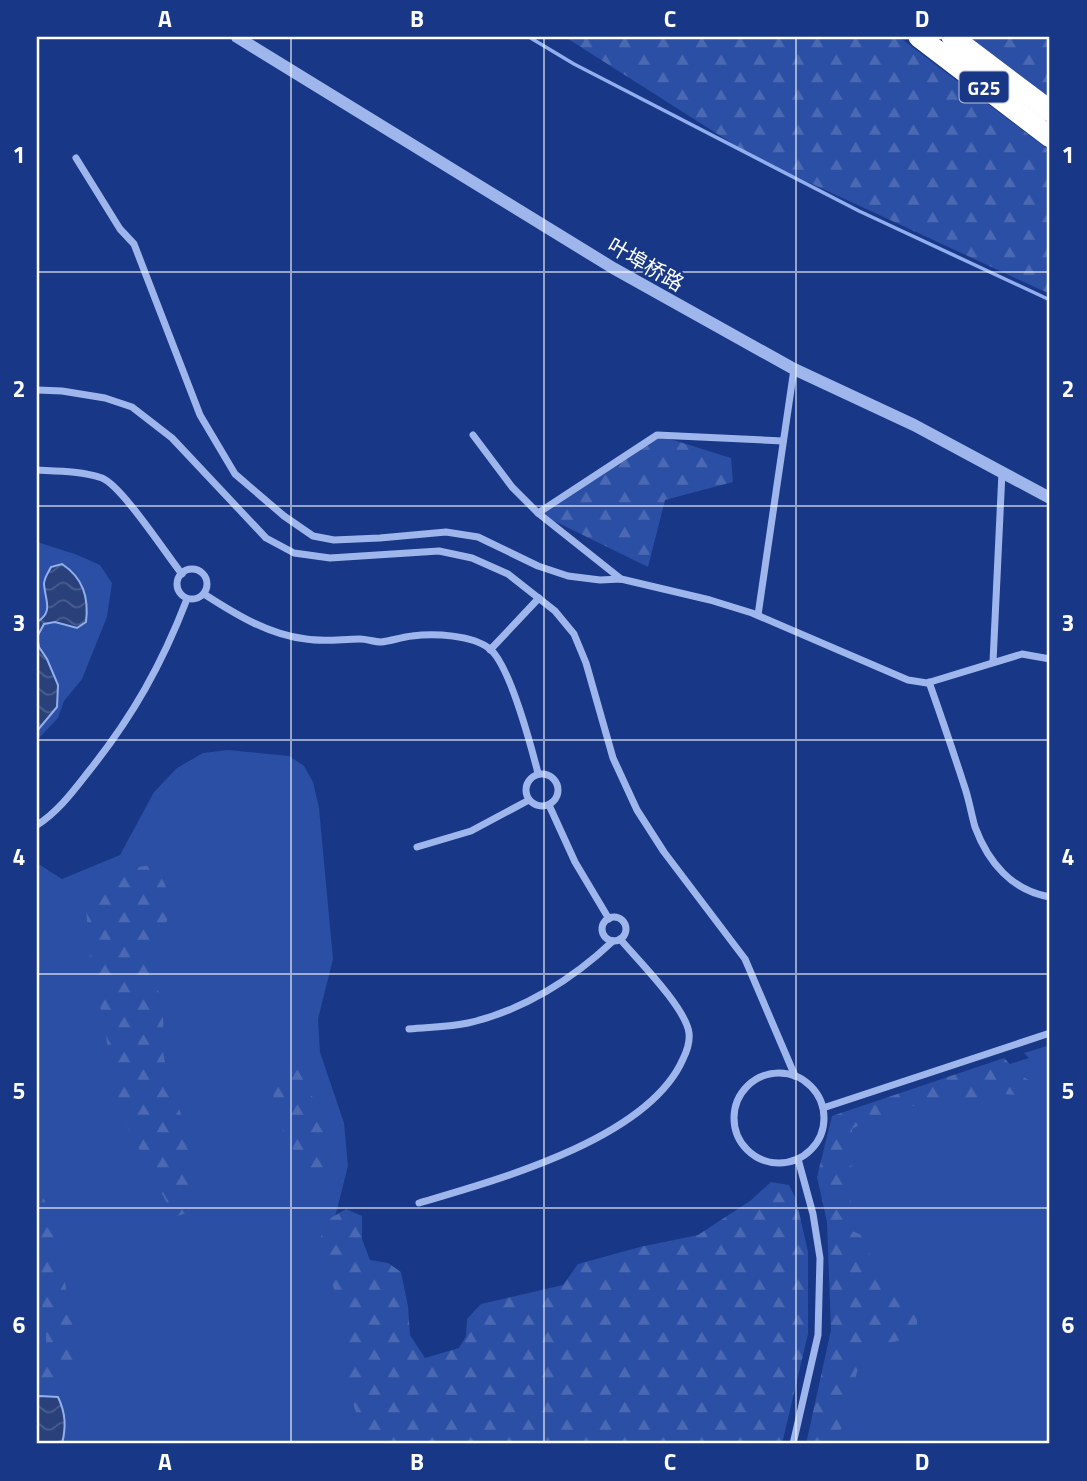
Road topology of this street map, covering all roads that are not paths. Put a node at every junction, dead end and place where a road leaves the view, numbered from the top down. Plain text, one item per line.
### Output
1 (237, 37) edge
2 (919, 37) edge
3 (952, 37) edge
4 (1050, 111) edge
5 (1050, 136) edge
6 (76, 158) dead end
7 (794, 369) junction
8 (37, 390) edge
9 (473, 435) dead end
10 (783, 441) junction
11 (37, 470) edge
12 (1002, 472) junction
13 (1050, 498) edge
14 (538, 513) junction
15 (182, 574) junction
16 (621, 579) junction
17 (204, 594) junction
18 (187, 598) junction
19 (539, 598) junction
20 (758, 615) junction
21 (490, 650) junction
22 (1050, 659) edge
23 (993, 662) junction
24 (929, 682) junction
25 (538, 774) junction
26 (529, 800) junction
27 (549, 805) junction
28 (37, 825) edge
29 (417, 847) dead end
30 (1050, 897) edge
31 (609, 919) junction
32 (617, 940) junction
33 (409, 1030) dead end
34 (1050, 1033) edge
35 (795, 1076) junction
36 (823, 1108) junction
37 (798, 1159) junction
38 (419, 1203) dead end
39 (793, 1444) edge

1 - 7 street, 叶埠桥路
2 - 5 highway, G25
3 - 4 highway, G25
6 - 16 street
7 - 10 street
7 - 12 street, 叶埠桥路
8 - 19 street
9 - 14 street
10 - 14 street
10 - 20 street
11 - 15 street
12 - 13 street, 叶埠桥路
12 - 23 street
14 - 16 street
15 - 17 street
15 - 18 street
16 - 20 street
17 - 18 street
17 - 21 street
18 - 28 street
19 - 21 street
19 - 35 street
20 - 24 street
21 - 25 street
22 - 23 street
23 - 24 street
24 - 30 street
25 - 26 street
25 - 27 street
26 - 27 street
26 - 29 street
27 - 31 street
31 - 32 street
31 - 32 street
32 - 33 street
32 - 38 street
34 - 36 street
35 - 36 street
35 - 37 street
36 - 37 street
37 - 39 street

